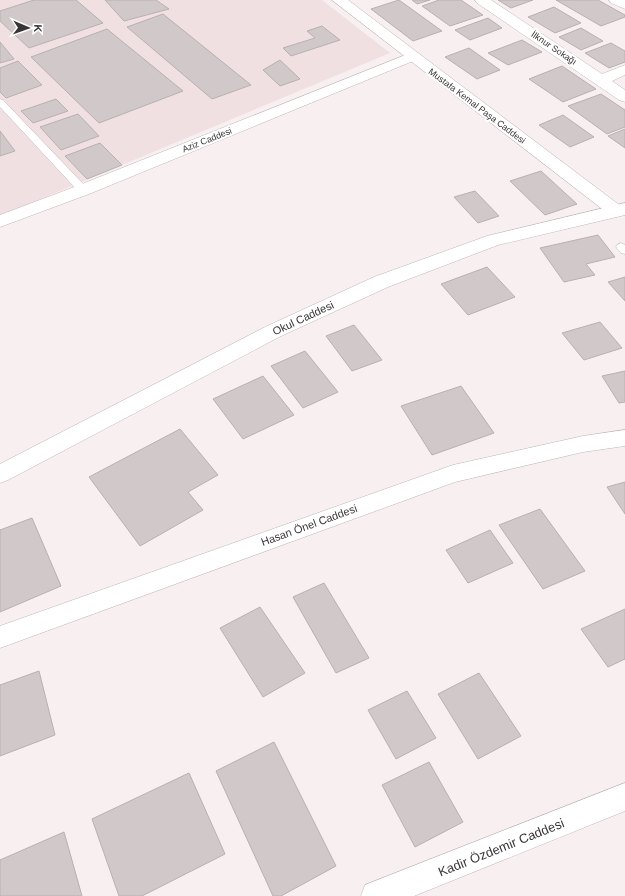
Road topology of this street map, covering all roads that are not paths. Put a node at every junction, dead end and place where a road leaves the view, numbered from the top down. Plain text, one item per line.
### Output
1 (339, 0) edge
2 (482, 0) edge
3 (616, 0) edge
4 (625, 5) edge
5 (413, 56) junction
6 (625, 70) edge
7 (600, 80) junction
8 (625, 97) edge
9 (0, 102) edge
10 (83, 190) junction
11 (620, 210) edge
12 (0, 221) edge
13 (625, 438) edge
14 (0, 474) edge
15 (0, 637) edge
16 (625, 798) edge
17 (376, 896) edge

1 - 5 street, Mustafa Kemal Paşa Caddesi
2 - 7 street, İlknur Sokağı
3 - 4 street
5 - 10 street, Aziz Caddesi
5 - 11 street, Mustafa Kemal Paşa Caddesi
6 - 7 street
7 - 8 street, İlknur Sokağı
9 - 10 lane
10 - 12 street, Aziz Caddesi
11 - 14 street, Okul Caddesi
13 - 15 street, Hasan Önel Caddesi
16 - 17 street, Kadir Özdemir Caddesi

